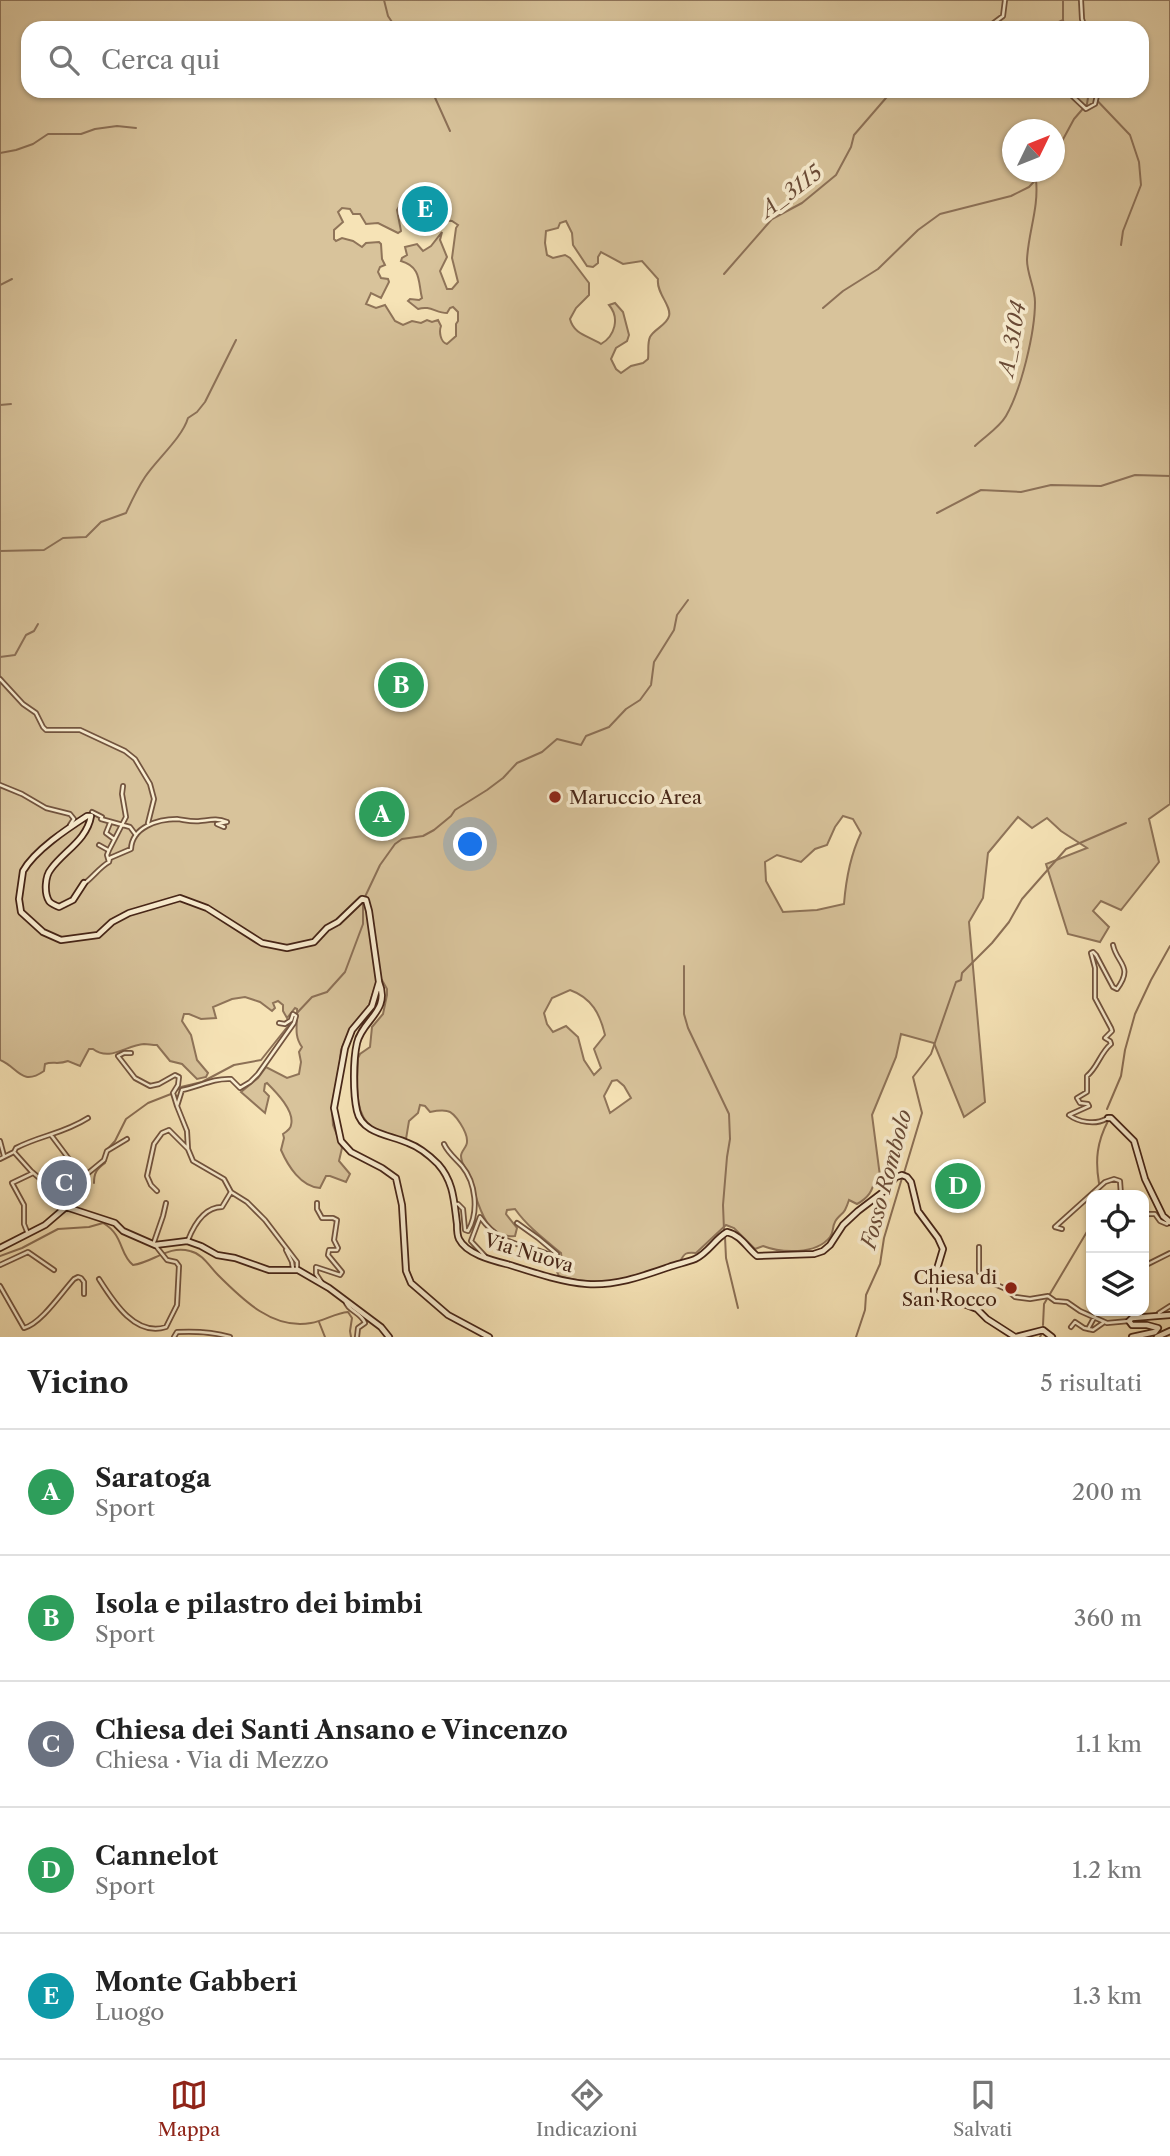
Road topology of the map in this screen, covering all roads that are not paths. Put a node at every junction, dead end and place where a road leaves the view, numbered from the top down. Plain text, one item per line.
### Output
1 (1005, 0) edge
2 (1082, 0) edge
3 (996, 21) edge
4 (1083, 21) edge
5 (1074, 98) edge
6 (1096, 98) edge
7 (0, 678) edge
8 (0, 785) edge
9 (123, 786) dead end
10 (92, 812) dead end
11 (111, 822) junction
12 (148, 823) junction
13 (122, 825) junction
14 (225, 827) dead end
15 (61, 834) junction
16 (136, 835) junction
17 (114, 839) junction
18 (99, 845) dead end
19 (108, 853) junction
20 (109, 862) junction
21 (84, 883) joint
22 (1113, 945) dead end
23 (379, 982) junction
24 (279, 1023) dead end
25 (131, 1053) dead end
26 (177, 1105) junction
27 (88, 1118) dead end
28 (1108, 1118) joint
29 (51, 1135) junction
30 (127, 1139) dead end
31 (0, 1141) edge
32 (444, 1144) dead end
33 (188, 1149) junction
34 (14, 1152) junction
35 (2, 1158) edge
36 (33, 1173) junction
37 (85, 1175) junction
38 (81, 1179) dead end
39 (1095, 1190) edge
40 (1121, 1190) edge
41 (157, 1191) dead end
42 (231, 1192) junction
43 (1086, 1200) edge
44 (166, 1203) dead end
45 (317, 1203) dead end
46 (455, 1204) junction
47 (66, 1207) junction
48 (1149, 1214) edge
49 (1169, 1222) edge
50 (517, 1223) dead end
51 (1062, 1229) dead end
52 (28, 1235) junction
53 (191, 1242) junction
54 (152, 1244) junction
55 (979, 1247) dead end
56 (0, 1248) edge
57 (1170, 1253) edge
58 (487, 1259) junction
59 (1149, 1264) edge
60 (0, 1265) edge
61 (54, 1270) dead end
62 (295, 1270) junction
63 (99, 1279) dead end
64 (322, 1283) junction
65 (0, 1286) edge
66 (84, 1294) dead end
67 (345, 1300) junction
68 (1170, 1306) edge
69 (1086, 1312) edge
70 (1158, 1314) dead end
71 (1170, 1315) edge
72 (1091, 1316) edge
73 (1097, 1316) edge
74 (1130, 1320) junction
75 (1107, 1323) junction
76 (1071, 1327) dead end
77 (1088, 1329) junction
78 (1170, 1331) edge
79 (174, 1337) edge
80 (230, 1337) edge
81 (357, 1337) edge
82 (389, 1337) edge
83 (489, 1337) edge
84 (1016, 1337) edge
85 (1052, 1337) edge
86 (1132, 1337) edge
87 (1157, 1337) edge

1 - 3 street
2 - 4 street
5 - 6 street
7 - 12 street
8 - 15 street
9 - 13 street
10 - 11 street
11 - 13 street
11 - 17 street
12 - 14 street
12 - 16 street
13 - 16 street
13 - 17 street
15 - 21 street
15 - 23 street, Via Nuova
16 - 20 street
17 - 19 street
18 - 19 street
19 - 20 street
20 - 21 street
22 - 28 street
23 - 46 street, Via Nuova
23 - 83 street
24 - 26 street
25 - 26 street
26 - 33 street
27 - 29 street
28 - 49 street
29 - 34 street
29 - 37 street
30 - 37 street
31 - 35 street
32 - 46 street
33 - 41 street
33 - 42 street
34 - 35 street
34 - 36 street
36 - 47 street
36 - 52 street
37 - 38 street
39 - 40 street
42 - 53 street
42 - 62 street
43 - 51 street
44 - 54 street
45 - 64 street
46 - 58 street, Via Nuova
47 - 52 street
47 - 54 street
48 - 49 street
50 - 58 street
52 - 56 street
53 - 54 street
53 - 62 street
54 - 63 street
55 - 69 street
57 - 59 street
58 - 84 street, Via Nuova
60 - 61 street
62 - 64 street
64 - 67 street
65 - 66 street
67 - 81 street
67 - 82 street
68 - 70 street
71 - 74 street
72 - 77 street
73 - 75 street
74 - 75 street
74 - 86 street
75 - 77 street
76 - 77 street
78 - 87 street
79 - 80 street
84 - 85 street, Via Nuova

